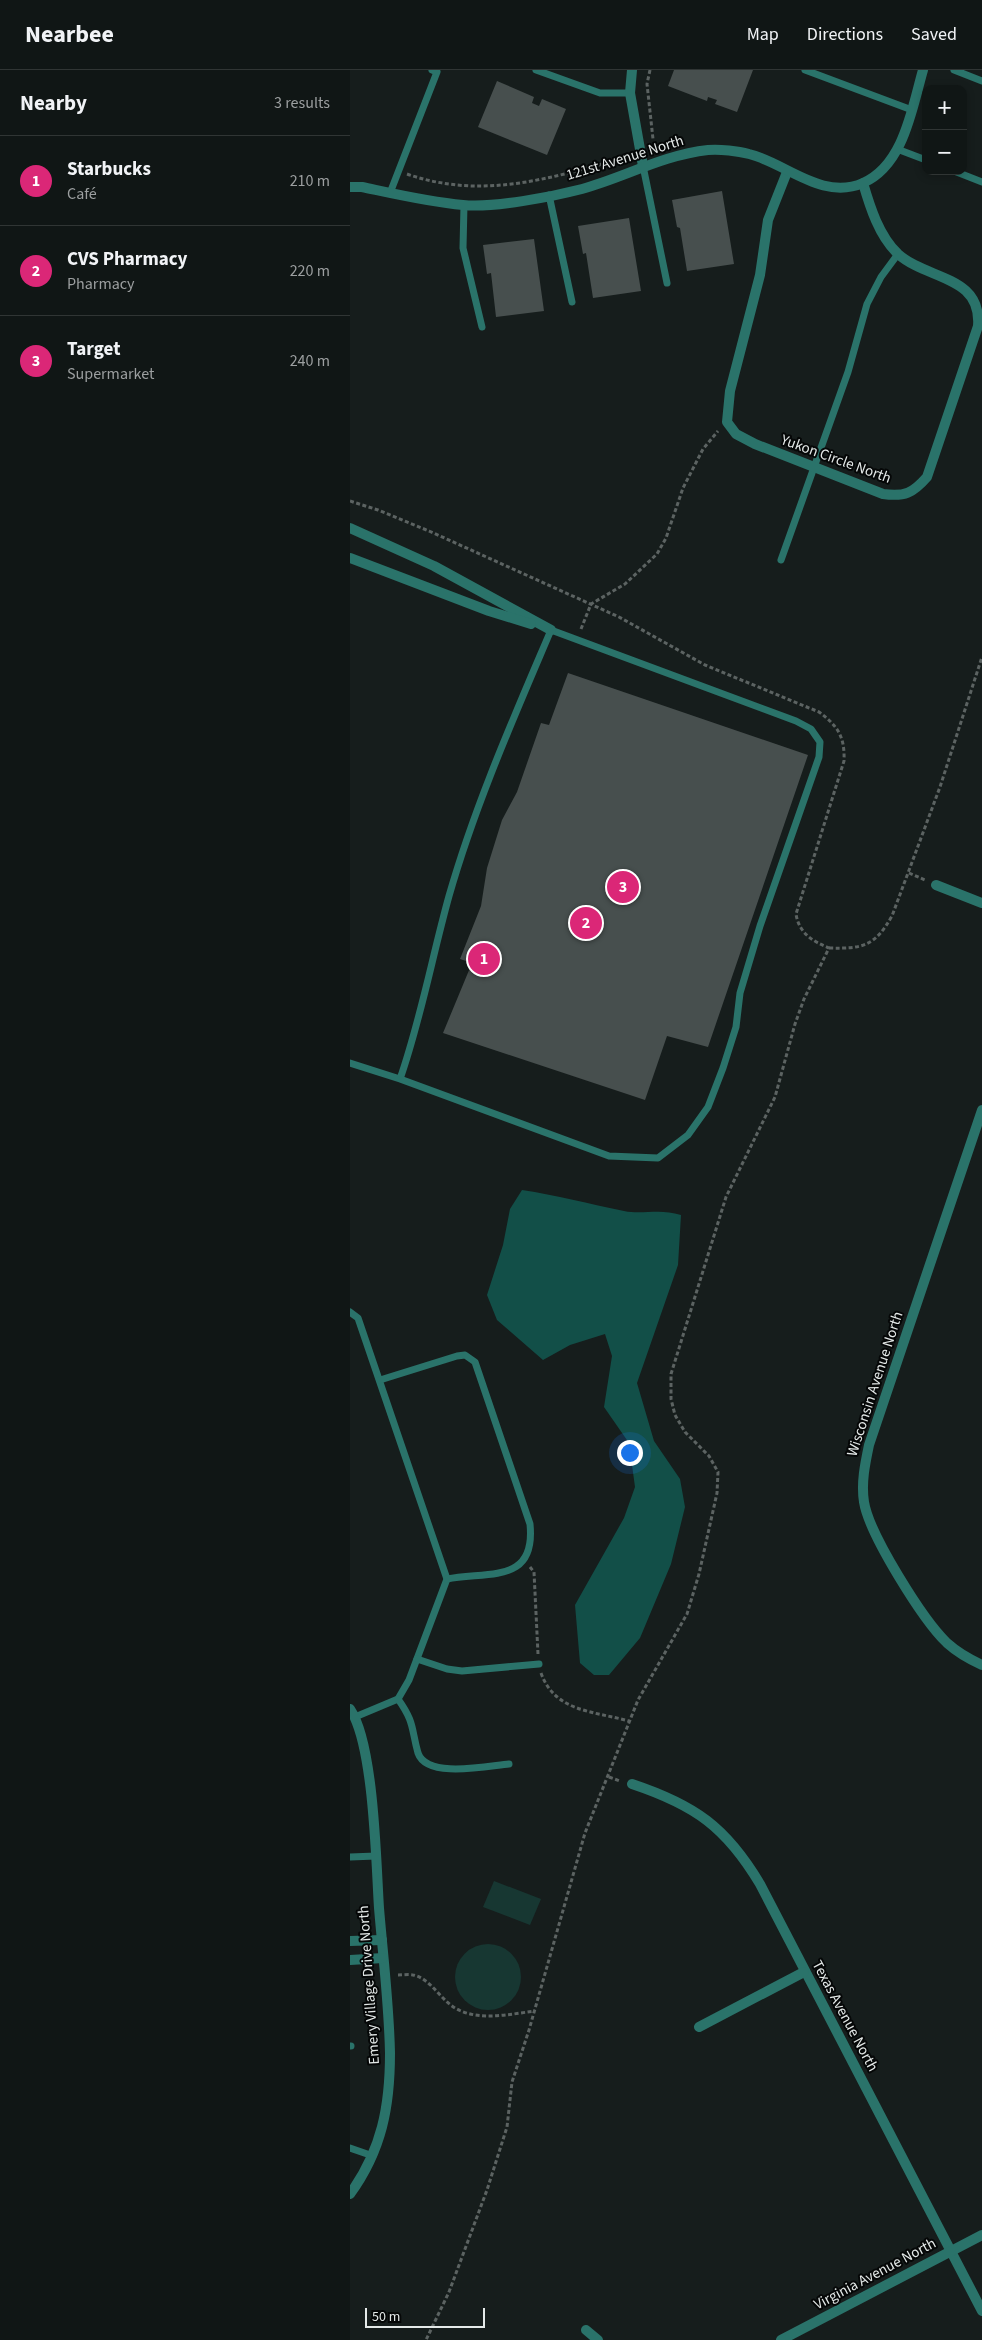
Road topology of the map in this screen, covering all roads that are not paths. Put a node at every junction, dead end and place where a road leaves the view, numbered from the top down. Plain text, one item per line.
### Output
1 (536, 70) edge
2 (632, 70) edge
3 (805, 70) edge
4 (923, 70) edge
5 (954, 70) edge
6 (435, 71) edge
7 (982, 81) edge
8 (630, 92) junction
9 (912, 110) junction
10 (897, 149) junction
11 (922, 158) edge
12 (643, 166) junction
13 (787, 172) junction
14 (964, 175) edge
15 (982, 182) edge
16 (863, 183) junction
17 (350, 187) edge
18 (390, 193) junction
19 (549, 195) junction
20 (464, 205) junction
21 (898, 254) junction
22 (667, 283) dead end
23 (572, 302) dead end
24 (482, 327) dead end
25 (815, 467) junction
26 (350, 528) edge
27 (350, 558) edge
28 (781, 560) dead end
29 (551, 630) junction
30 (936, 885) road end
31 (982, 903) edge
32 (350, 1063) edge
33 (400, 1079) junction
34 (982, 1110) edge
35 (350, 1312) edge
36 (380, 1380) junction
37 (447, 1579) junction
38 (417, 1659) junction
39 (539, 1664) road end
40 (982, 1665) edge
41 (398, 1700) junction
42 (353, 1713) edge
43 (508, 1764) dead end
44 (632, 1784) dead end
45 (376, 1856) junction
46 (350, 1857) edge
47 (382, 1940) junction
48 (350, 1941) edge
49 (383, 1958) junction
50 (350, 1960) edge
51 (804, 1972) junction
52 (700, 2027) dead end
53 (350, 2148) edge
54 (373, 2156) junction
55 (350, 2194) edge
56 (982, 2235) edge
57 (952, 2251) junction
58 (982, 2311) edge
59 (586, 2330) dead end
60 (598, 2340) edge
61 (781, 2340) edge

1 - 8 lane
2 - 8 street
3 - 9 lane
4 - 9 street
5 - 7 lane
6 - 18 lane
8 - 12 street
9 - 10 street
10 - 11 lane
10 - 16 street
12 - 13 street, 121st Avenue North
12 - 19 street, 121st Avenue North
12 - 22 lane
13 - 16 street, 121st Avenue North
13 - 25 street, Yukon Circle North
14 - 15 lane
16 - 21 street, Yukon Circle North
17 - 18 street, 121st Avenue North
18 - 20 street, 121st Avenue North
19 - 20 street, 121st Avenue North
19 - 23 lane
20 - 24 lane
21 - 25 lane
21 - 25 street, Yukon Circle North
25 - 28 lane
26 - 29 street
27 - 29 street
29 - 33 lane
29 - 33 lane
30 - 31 street
32 - 33 lane
34 - 40 street, Wisconsin Avenue North
35 - 36 lane
36 - 37 lane
36 - 37 lane
37 - 38 lane
38 - 39 lane
38 - 41 lane
41 - 42 lane
41 - 43 lane
42 - 45 street, Emery Village Drive North
44 - 51 street, Texas Avenue North
45 - 46 lane
45 - 47 street, Emery Village Drive North
47 - 48 street
47 - 49 street, Emery Village Drive North
49 - 50 street
49 - 54 street, Emery Village Drive North
51 - 52 street
51 - 57 street, Texas Avenue North
53 - 54 lane
54 - 55 street, Emery Village Drive North
56 - 57 street, Virginia Avenue North
57 - 58 street, Texas Avenue North
57 - 61 street, Virginia Avenue North
59 - 60 street

